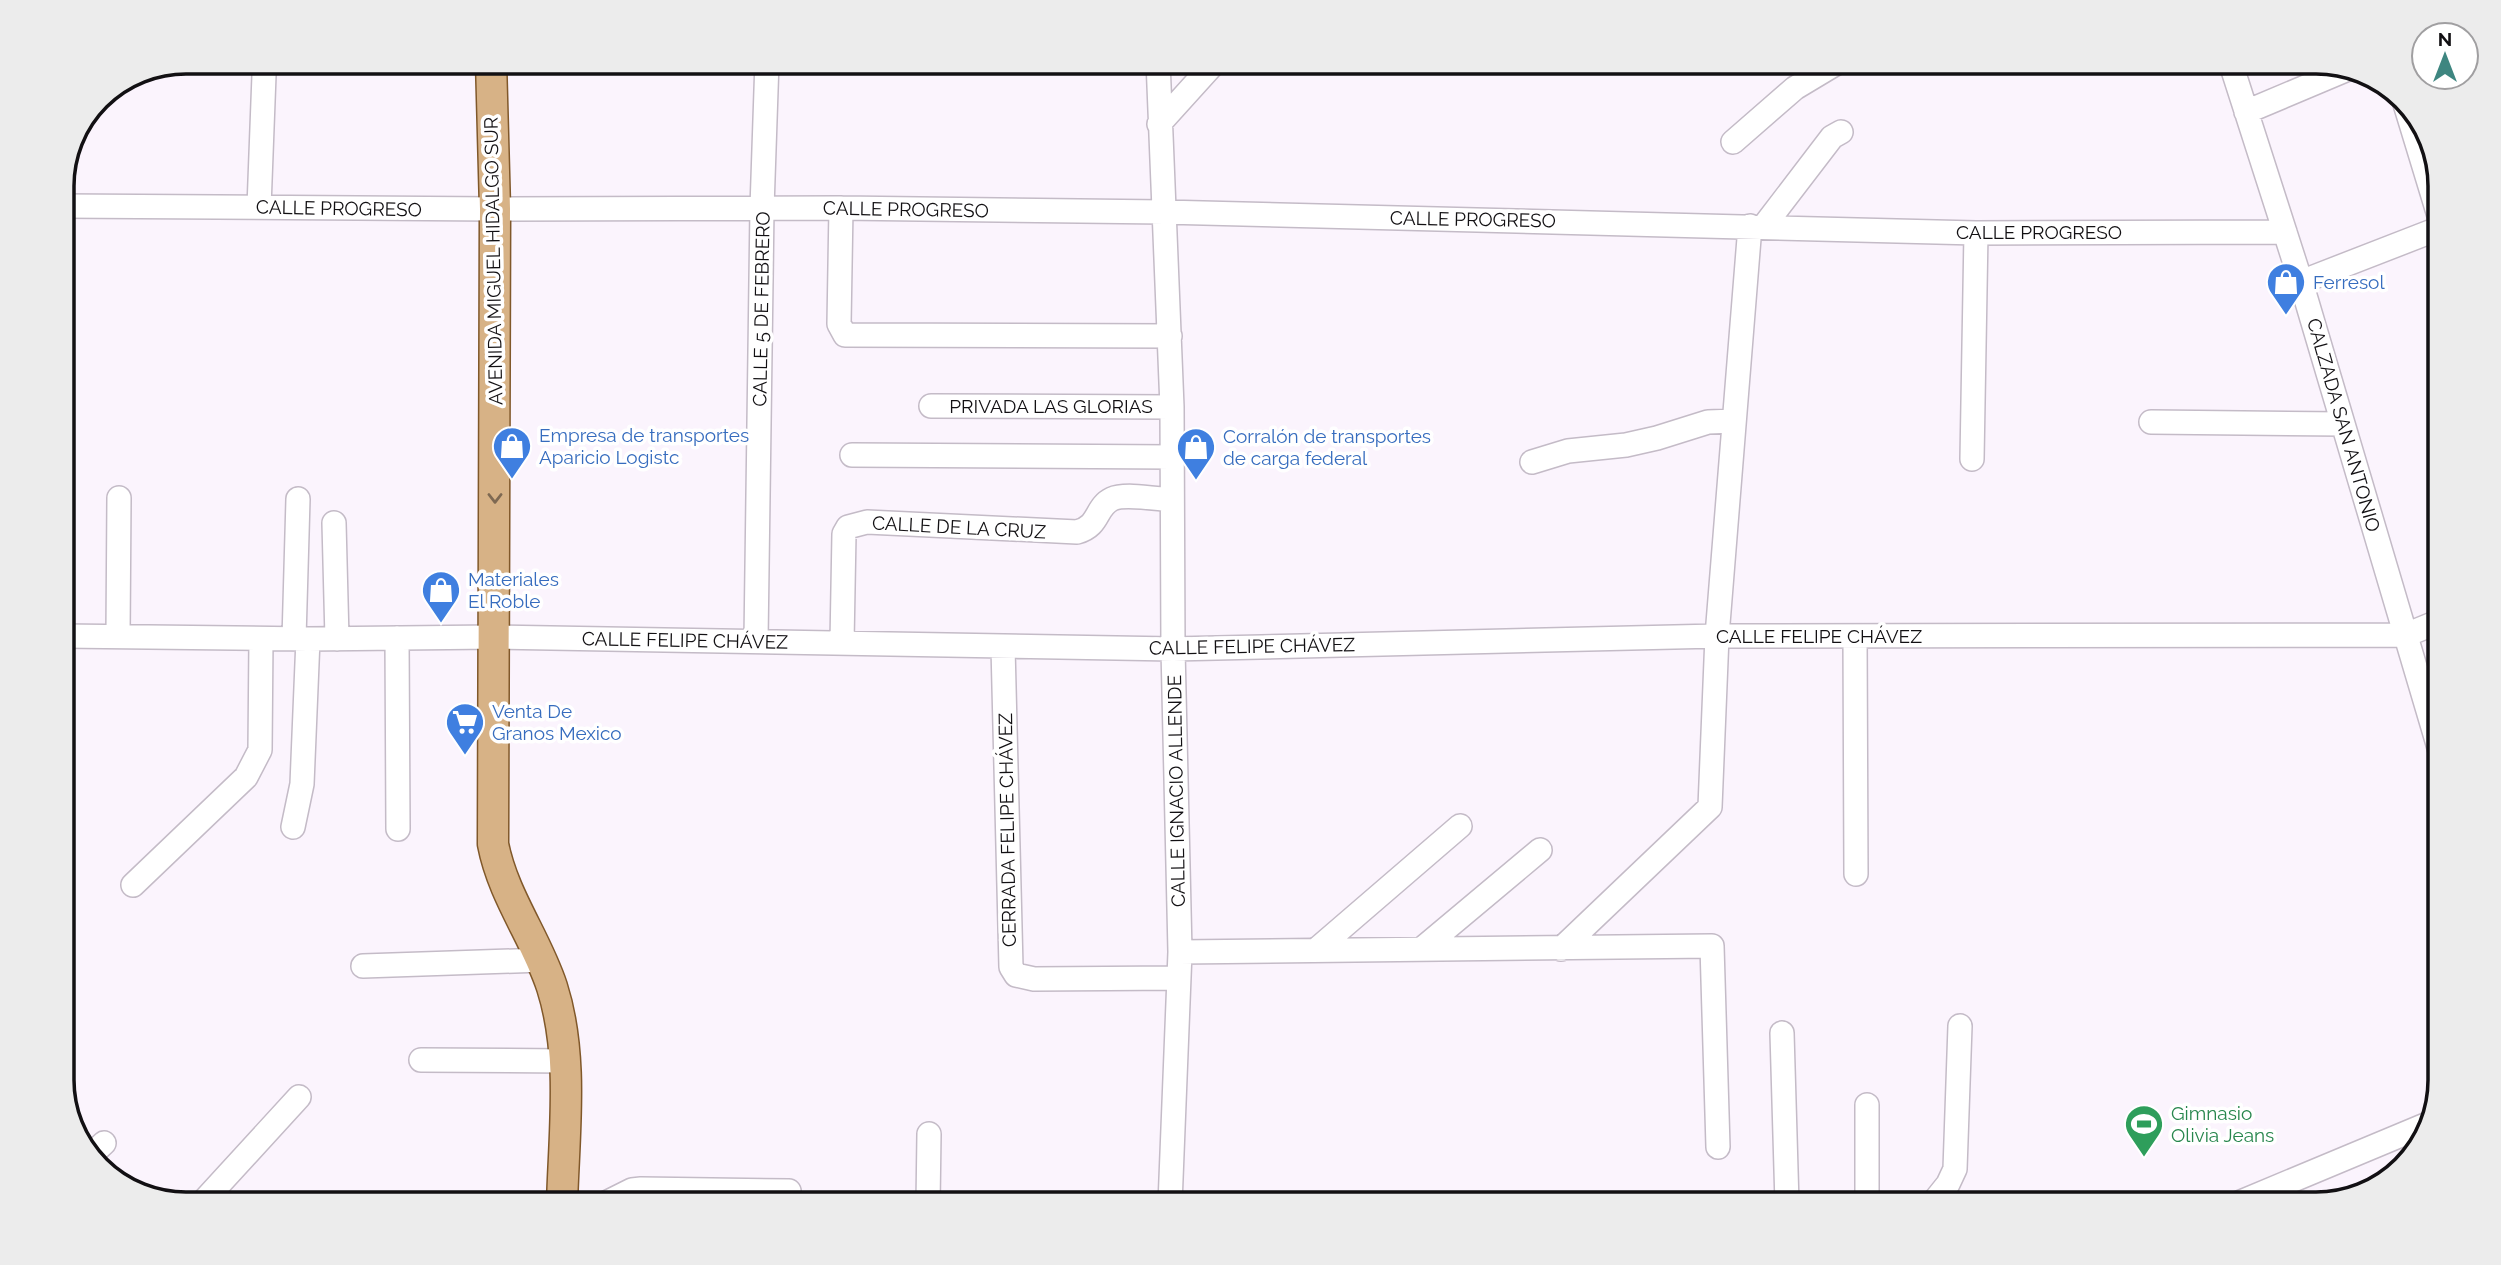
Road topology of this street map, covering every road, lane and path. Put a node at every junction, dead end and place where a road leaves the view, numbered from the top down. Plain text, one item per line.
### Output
1 (491, 74) edge
2 (767, 74) edge
3 (1158, 74) edge
4 (1204, 74) edge
5 (1818, 74) edge
6 (2234, 74) edge
7 (264, 75) dead end
8 (2334, 75) edge
9 (2246, 112) junction
10 (1159, 124) junction
11 (2413, 131) edge
12 (1841, 132) dead end
13 (1734, 142) dead end
14 (2427, 175) edge
15 (74, 206) edge
16 (259, 207) junction
17 (762, 208) junction
18 (841, 208) junction
19 (495, 209) junction
20 (1164, 212) junction
21 (1757, 226) junction
22 (2285, 232) junction
23 (1976, 233) junction
24 (2427, 234) edge
25 (2301, 282) junction
26 (1170, 336) junction
27 (931, 406) dead end
28 (1172, 407) junction
29 (1734, 421) junction
30 (2151, 422) dead end
31 (2343, 424) junction
32 (852, 456) dead end
33 (1172, 457) junction
34 (1972, 459) dead end
35 (1532, 462) dead end
36 (119, 498) dead end
37 (298, 499) dead end
38 (1172, 500) junction
39 (334, 523) dead end
40 (2427, 626) edge
41 (2406, 635) junction
42 (74, 636) edge
43 (118, 636) junction
44 (1717, 636) junction
45 (1855, 636) junction
46 (494, 637) junction
47 (397, 638) junction
48 (261, 639) junction
49 (301, 639) junction
50 (337, 639) junction
51 (756, 640) junction
52 (842, 642) junction
53 (1003, 647) junction
54 (1173, 649) junction
55 (2428, 709) edge
56 (1460, 826) dead end
57 (293, 827) dead end
58 (398, 829) dead end
59 (1540, 850) dead end
60 (1856, 874) dead end
61 (133, 885) dead end
62 (1423, 948) junction
63 (1561, 949) junction
64 (1316, 950) junction
65 (1180, 952) junction
66 (542, 960) junction
67 (363, 966) dead end
68 (1179, 978) junction
69 (1960, 1026) dead end
70 (1782, 1033) dead end
71 (421, 1059) dead end
72 (565, 1061) junction
73 (299, 1097) dead end
74 (1867, 1105) dead end
75 (2416, 1129) edge
76 (929, 1134) dead end
77 (1718, 1147) dead end
78 (789, 1191) dead end
79 (212, 1192) edge
80 (562, 1192) edge
81 (628, 1192) edge
82 (928, 1192) edge
83 (1170, 1192) edge
84 (1787, 1192) edge
85 (1867, 1192) edge
86 (1942, 1192) edge
87 (2265, 1192) edge

1 - 19 main road, AVENIDA MIGUEL HIDALGO SUR
2 - 17 street, CALLE 5 DE FEBRERO
3 - 10 street, CALLE IGNACIO ALLENDE
4 - 10 street
5 - 13 street
6 - 9 street, CALZADA SAN ANTONIO
7 - 16 street
8 - 9 street
9 - 22 street, CALZADA SAN ANTONIO
10 - 20 street, CALLE IGNACIO ALLENDE
11 - 14 street
12 - 21 street
15 - 16 street, CALLE PROGRESO
16 - 19 street, CALLE PROGRESO
17 - 18 street, CALLE PROGRESO
17 - 19 street, CALLE PROGRESO
17 - 51 street, CALLE 5 DE FEBRERO
18 - 20 street, CALLE PROGRESO
18 - 26 street
19 -> 46 main road, AVENIDA MIGUEL HIDALGO SUR
20 - 21 street, CALLE PROGRESO
20 - 26 street, CALLE IGNACIO ALLENDE
21 - 23 street, CALLE PROGRESO
21 - 29 street
22 - 23 street, CALLE PROGRESO
22 - 25 street, CALZADA SAN ANTONIO
23 - 34 street
24 - 25 street
25 - 31 street, CALZADA SAN ANTONIO
26 - 28 street, CALLE IGNACIO ALLENDE
27 - 28 street, PRIVADA LAS GLORIAS
28 - 33 street, CALLE IGNACIO ALLENDE
29 - 35 street
29 - 44 street
30 - 31 street
31 - 41 street, CALZADA SAN ANTONIO
32 - 33 street
33 - 38 street, CALLE IGNACIO ALLENDE
36 - 43 street
37 - 49 street
38 - 52 street, CALLE DE LA CRUZ
38 - 54 street, CALLE IGNACIO ALLENDE
39 - 50 street
40 - 41 street, CALLE FELIPE CHÁVEZ
41 - 45 street, CALLE FELIPE CHÁVEZ
41 - 55 street, CALZADA SAN ANTONIO
42 - 43 street, CALLE FELIPE CHÁVEZ
43 - 48 street, CALLE FELIPE CHÁVEZ
44 - 45 street, CALLE FELIPE CHÁVEZ
44 - 54 street, CALLE FELIPE CHÁVEZ
44 - 63 street
45 - 60 street
46 - 47 street, CALLE FELIPE CHÁVEZ
46 - 51 street, CALLE FELIPE CHÁVEZ
46 - 66 main road, AVENIDA MIGUEL HIDALGO SUR
47 - 50 street, CALLE FELIPE CHÁVEZ
47 - 58 street
48 - 49 street, CALLE FELIPE CHÁVEZ
48 - 61 street
49 - 50 street, CALLE FELIPE CHÁVEZ
49 - 57 street
51 - 52 street, CALLE FELIPE CHÁVEZ
52 - 53 street, CALLE FELIPE CHÁVEZ
53 - 54 street, CALLE FELIPE CHÁVEZ
53 - 68 street, CERRADA FELIPE CHÁVEZ
54 - 65 street, CALLE IGNACIO ALLENDE
56 - 64 street
59 - 62 street
62 - 63 street
62 - 64 street
63 - 77 street
64 - 65 street
65 - 68 street, CALLE IGNACIO ALLENDE
66 - 67 street
66 - 72 main road, AVENIDA MIGUEL HIDALGO SUR
68 - 83 street, CALLE IGNACIO ALLENDE
69 - 86 street
70 - 84 street
71 - 72 street
72 - 80 main road, AVENIDA MIGUEL HIDALGO SUR
73 - 79 street
74 - 85 street
75 - 87 street
76 - 82 street
78 - 81 street

